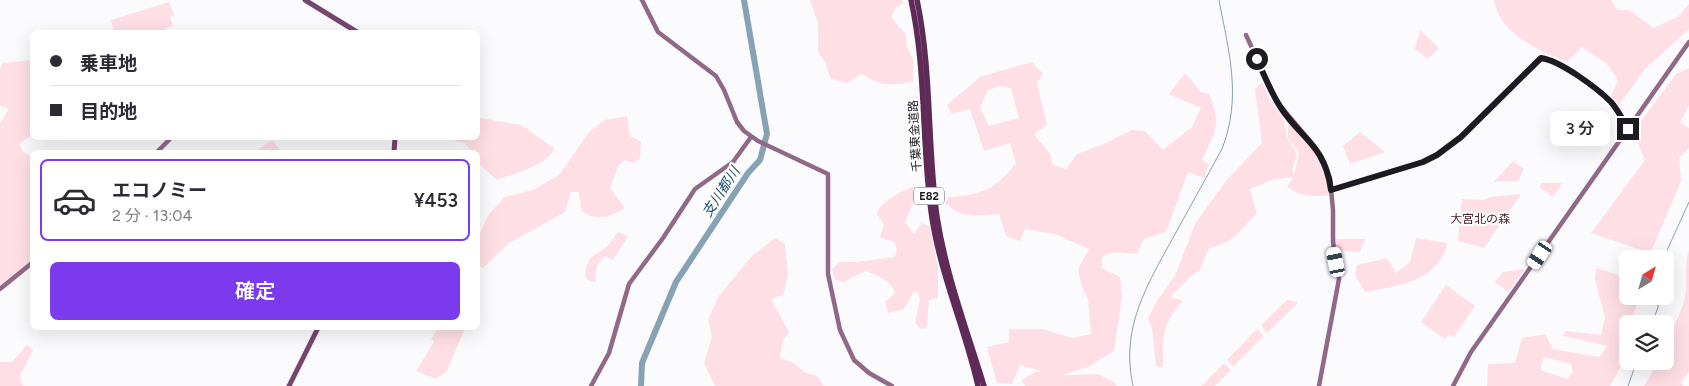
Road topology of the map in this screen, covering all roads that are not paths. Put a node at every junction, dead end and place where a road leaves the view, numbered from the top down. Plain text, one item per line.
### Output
1 (306, 0) edge
2 (642, 0) edge
3 (911, 0) edge
4 (917, 0) edge
5 (354, 30) edge
6 (1246, 35) dead end
7 (1689, 42) edge
8 (1628, 129) junction
9 (751, 137) junction
10 (169, 140) edge
11 (159, 150) edge
12 (1331, 190) junction
13 (30, 265) edge
14 (0, 289) edge
15 (317, 330) edge
16 (289, 386) edge
17 (591, 386) edge
18 (892, 386) edge
19 (978, 386) edge
20 (984, 386) edge
21 (1319, 386) edge
22 (1453, 386) edge

1 - 5 main road
2 - 9 street
3 - 19 highway, 千葉東金道路 / E82
4 - 20 highway, 千葉東金道路 / E82
6 - 12 street
7 - 8 street
8 - 12 street
8 - 22 street
9 - 17 street
9 - 18 street
10 - 11 street
12 - 21 street
13 - 14 street
15 - 16 main road

